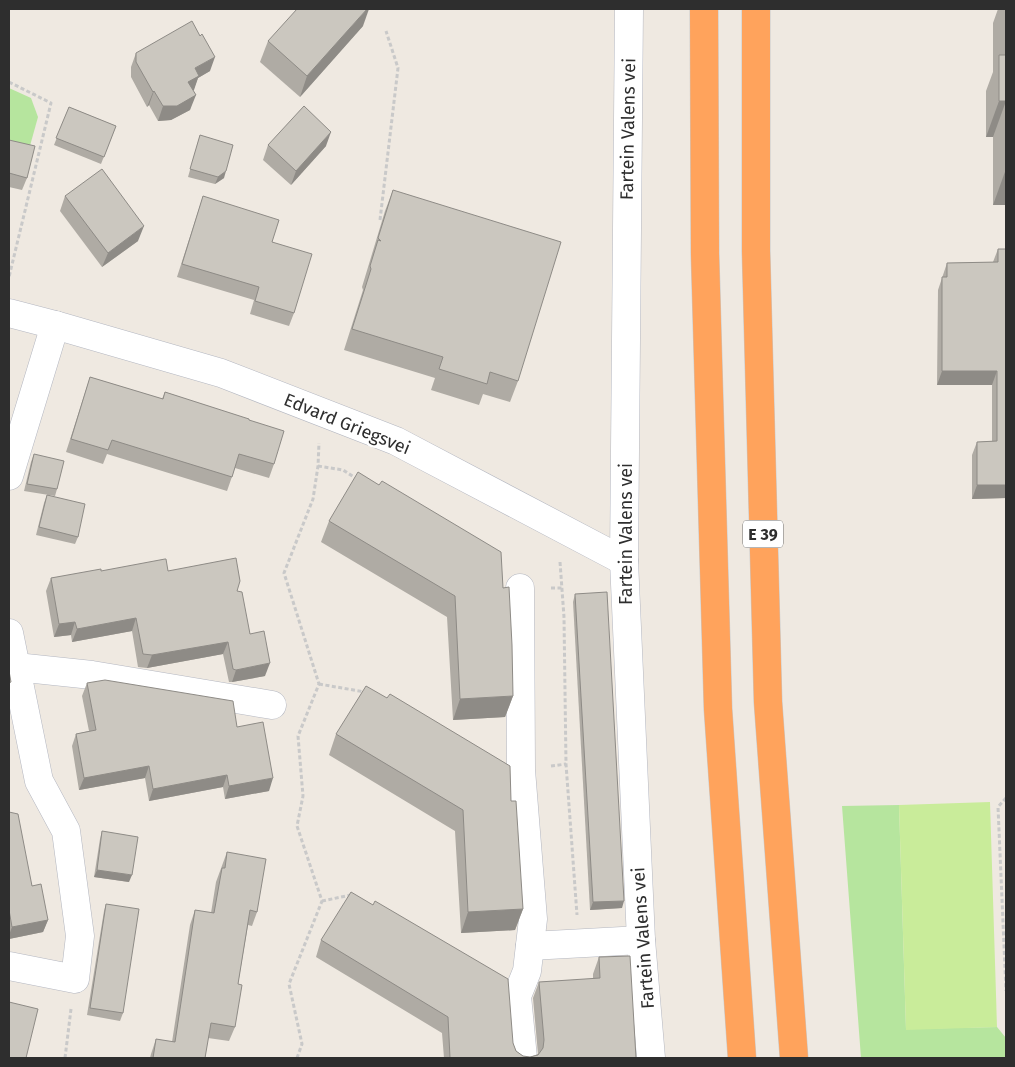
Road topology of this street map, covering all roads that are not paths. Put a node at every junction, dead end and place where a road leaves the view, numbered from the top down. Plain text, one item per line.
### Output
1 (629, 9) edge
2 (704, 9) edge
3 (756, 9) edge
4 (9, 313) edge
5 (55, 325) junction
6 (9, 476) edge
7 (624, 561) junction
8 (520, 588) road end
9 (9, 634) edge
10 (16, 667) junction
11 (272, 705) dead end
12 (641, 940) junction
13 (530, 946) junction
14 (9, 966) edge
15 (523, 1058) edge
16 (651, 1058) edge
17 (742, 1058) edge
18 (794, 1058) edge

1 - 7 street, Fartein Valens vei
2 - 17 highway
3 - 18 highway, E 39
4 - 5 street, Edvard Griegsvei
5 - 6 street
5 - 7 street, Edvard Griegsvei
7 - 12 street, Fartein Valens vei
8 - 13 street
9 - 10 street
10 - 11 street
10 - 14 street
12 - 13 street
12 - 16 street, Fartein Valens vei
13 - 15 street

